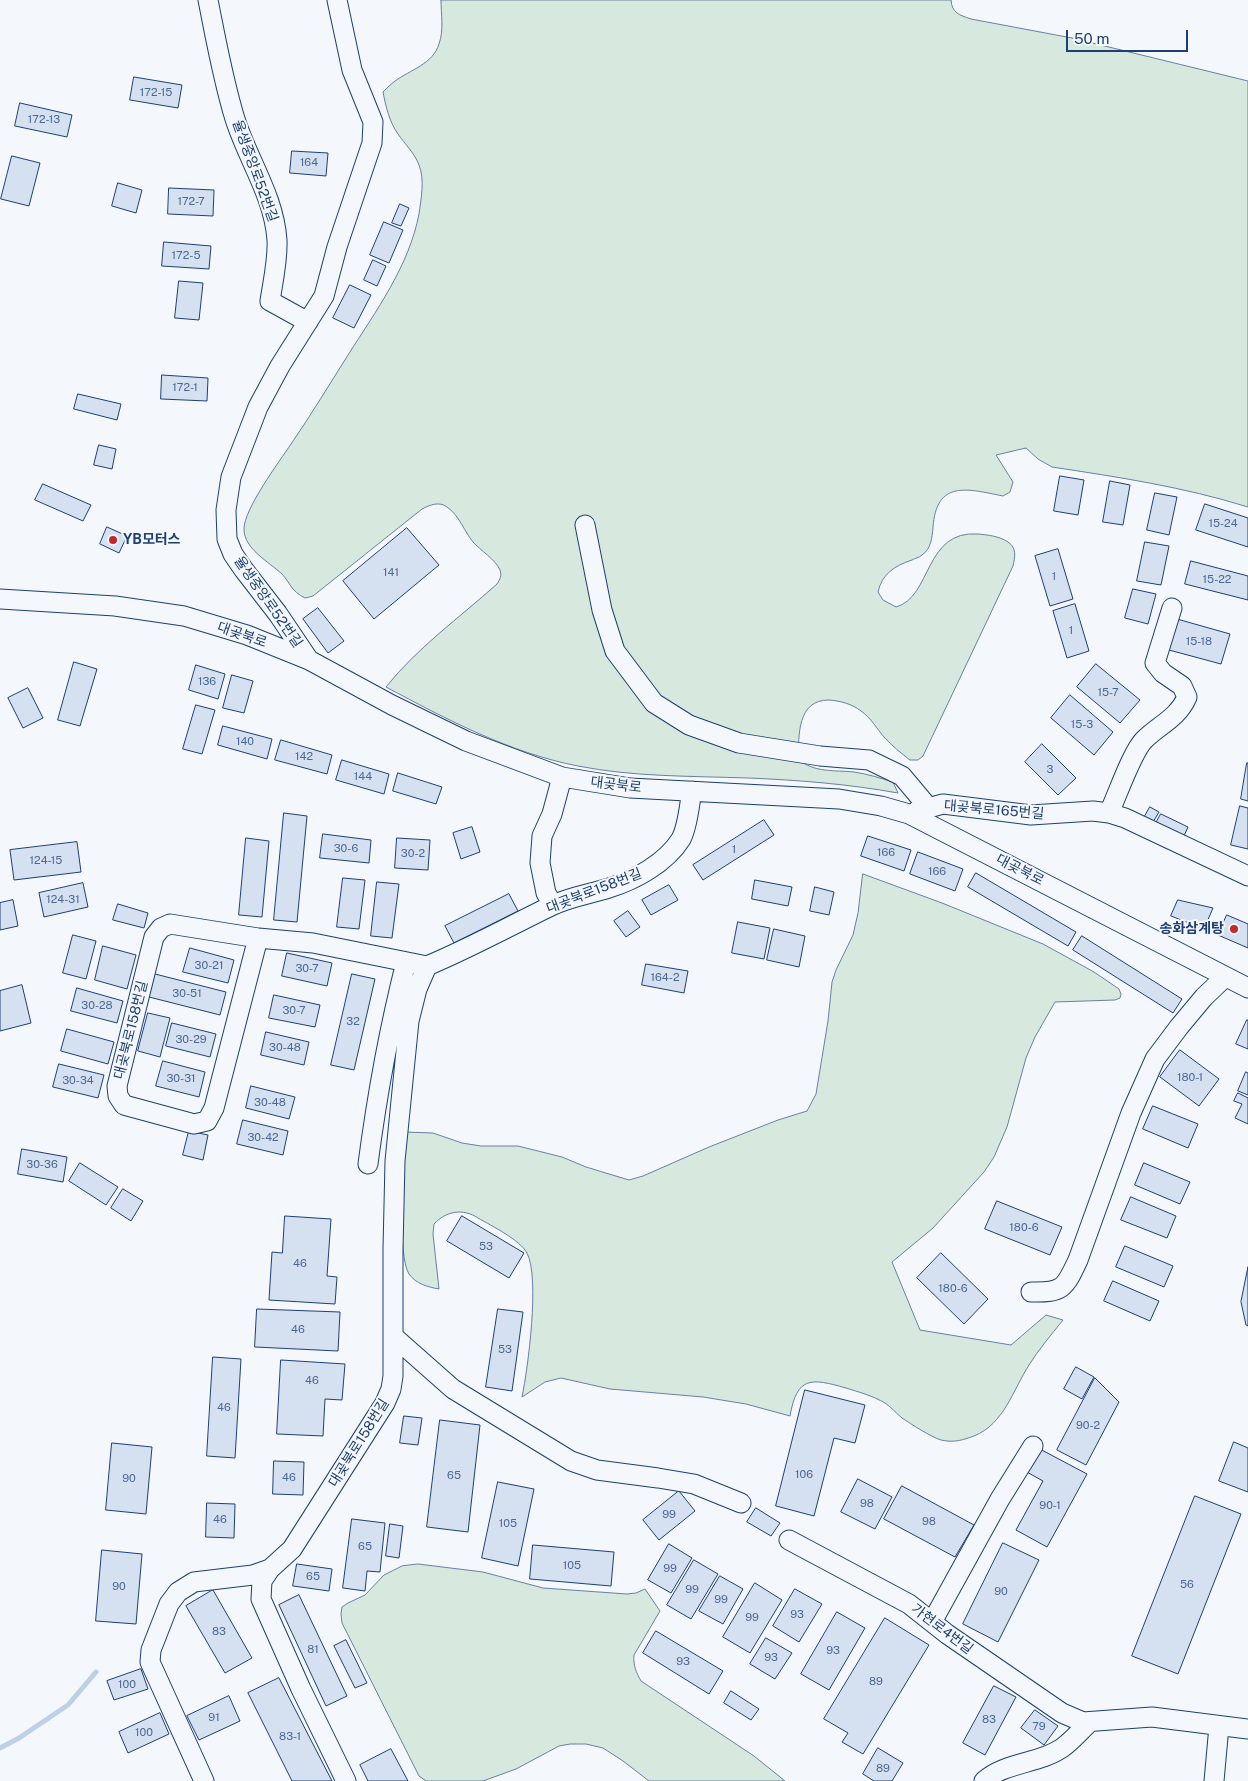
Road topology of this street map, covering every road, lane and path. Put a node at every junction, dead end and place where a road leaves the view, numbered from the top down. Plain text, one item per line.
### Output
1 (208, 0) edge
2 (337, 0) edge
3 (308, 322) junction
4 (585, 525) dead end
5 (0, 598) edge
6 (1172, 608) dead end
7 (309, 660) junction
8 (562, 778) junction
9 (692, 791) junction
10 (928, 807) junction
11 (1110, 813) junction
12 (909, 814) junction
13 (1248, 876) edge
14 (553, 905) junction
15 (258, 938) junction
16 (406, 962) junction
17 (427, 966) junction
18 (1225, 977) junction
19 (1248, 988) edge
20 (368, 1164) dead end
21 (1031, 1292) dead end
22 (394, 1336) junction
23 (1034, 1446) dead end
24 (741, 1504) dead end
25 (789, 1540) dead end
26 (270, 1569) junction
27 (932, 1622) junction
28 (1090, 1722) junction
29 (1219, 1726) junction
30 (1248, 1729) edge
31 (204, 1781) edge
32 (346, 1781) edge
33 (984, 1781) edge
34 (1214, 1781) edge

1 - 3 street, 율생중앙로52번길
2 - 3 street, 율생중앙로52번길
3 - 7 street, 율생중앙로52번길
4 - 10 street
5 - 7 street, 대곶북로
6 - 11 street
7 - 8 street, 대곶북로
8 - 9 street, 대곶북로
8 - 14 street
9 - 12 street, 대곶북로
9 - 14 street, 대곶북로158번길
10 - 11 street, 대곶북로165번길
10 - 12 street, 대곶북로165번길
11 - 13 street, 대곶북로165번길
12 - 18 street, 대곶북로
14 - 17 street, 대곶북로158번길
15 - 15 street, 대곶북로158번길
15 - 16 street, 대곶북로158번길
16 - 17 street, 대곶북로158번길
16 - 20 street
17 - 22 street, 대곶북로158번길
18 - 19 street, 대곶북로
18 - 21 street
22 - 24 street
22 - 26 street, 대곶북로158번길
23 - 27 street
25 - 27 street, 가현로4번길
26 - 31 street, 대곶북로158번길
26 - 32 street
27 - 28 street, 가현로4번길
28 - 29 street, 가현로4번길
28 - 33 street
29 - 30 street, 가현로4번길
29 - 34 street

